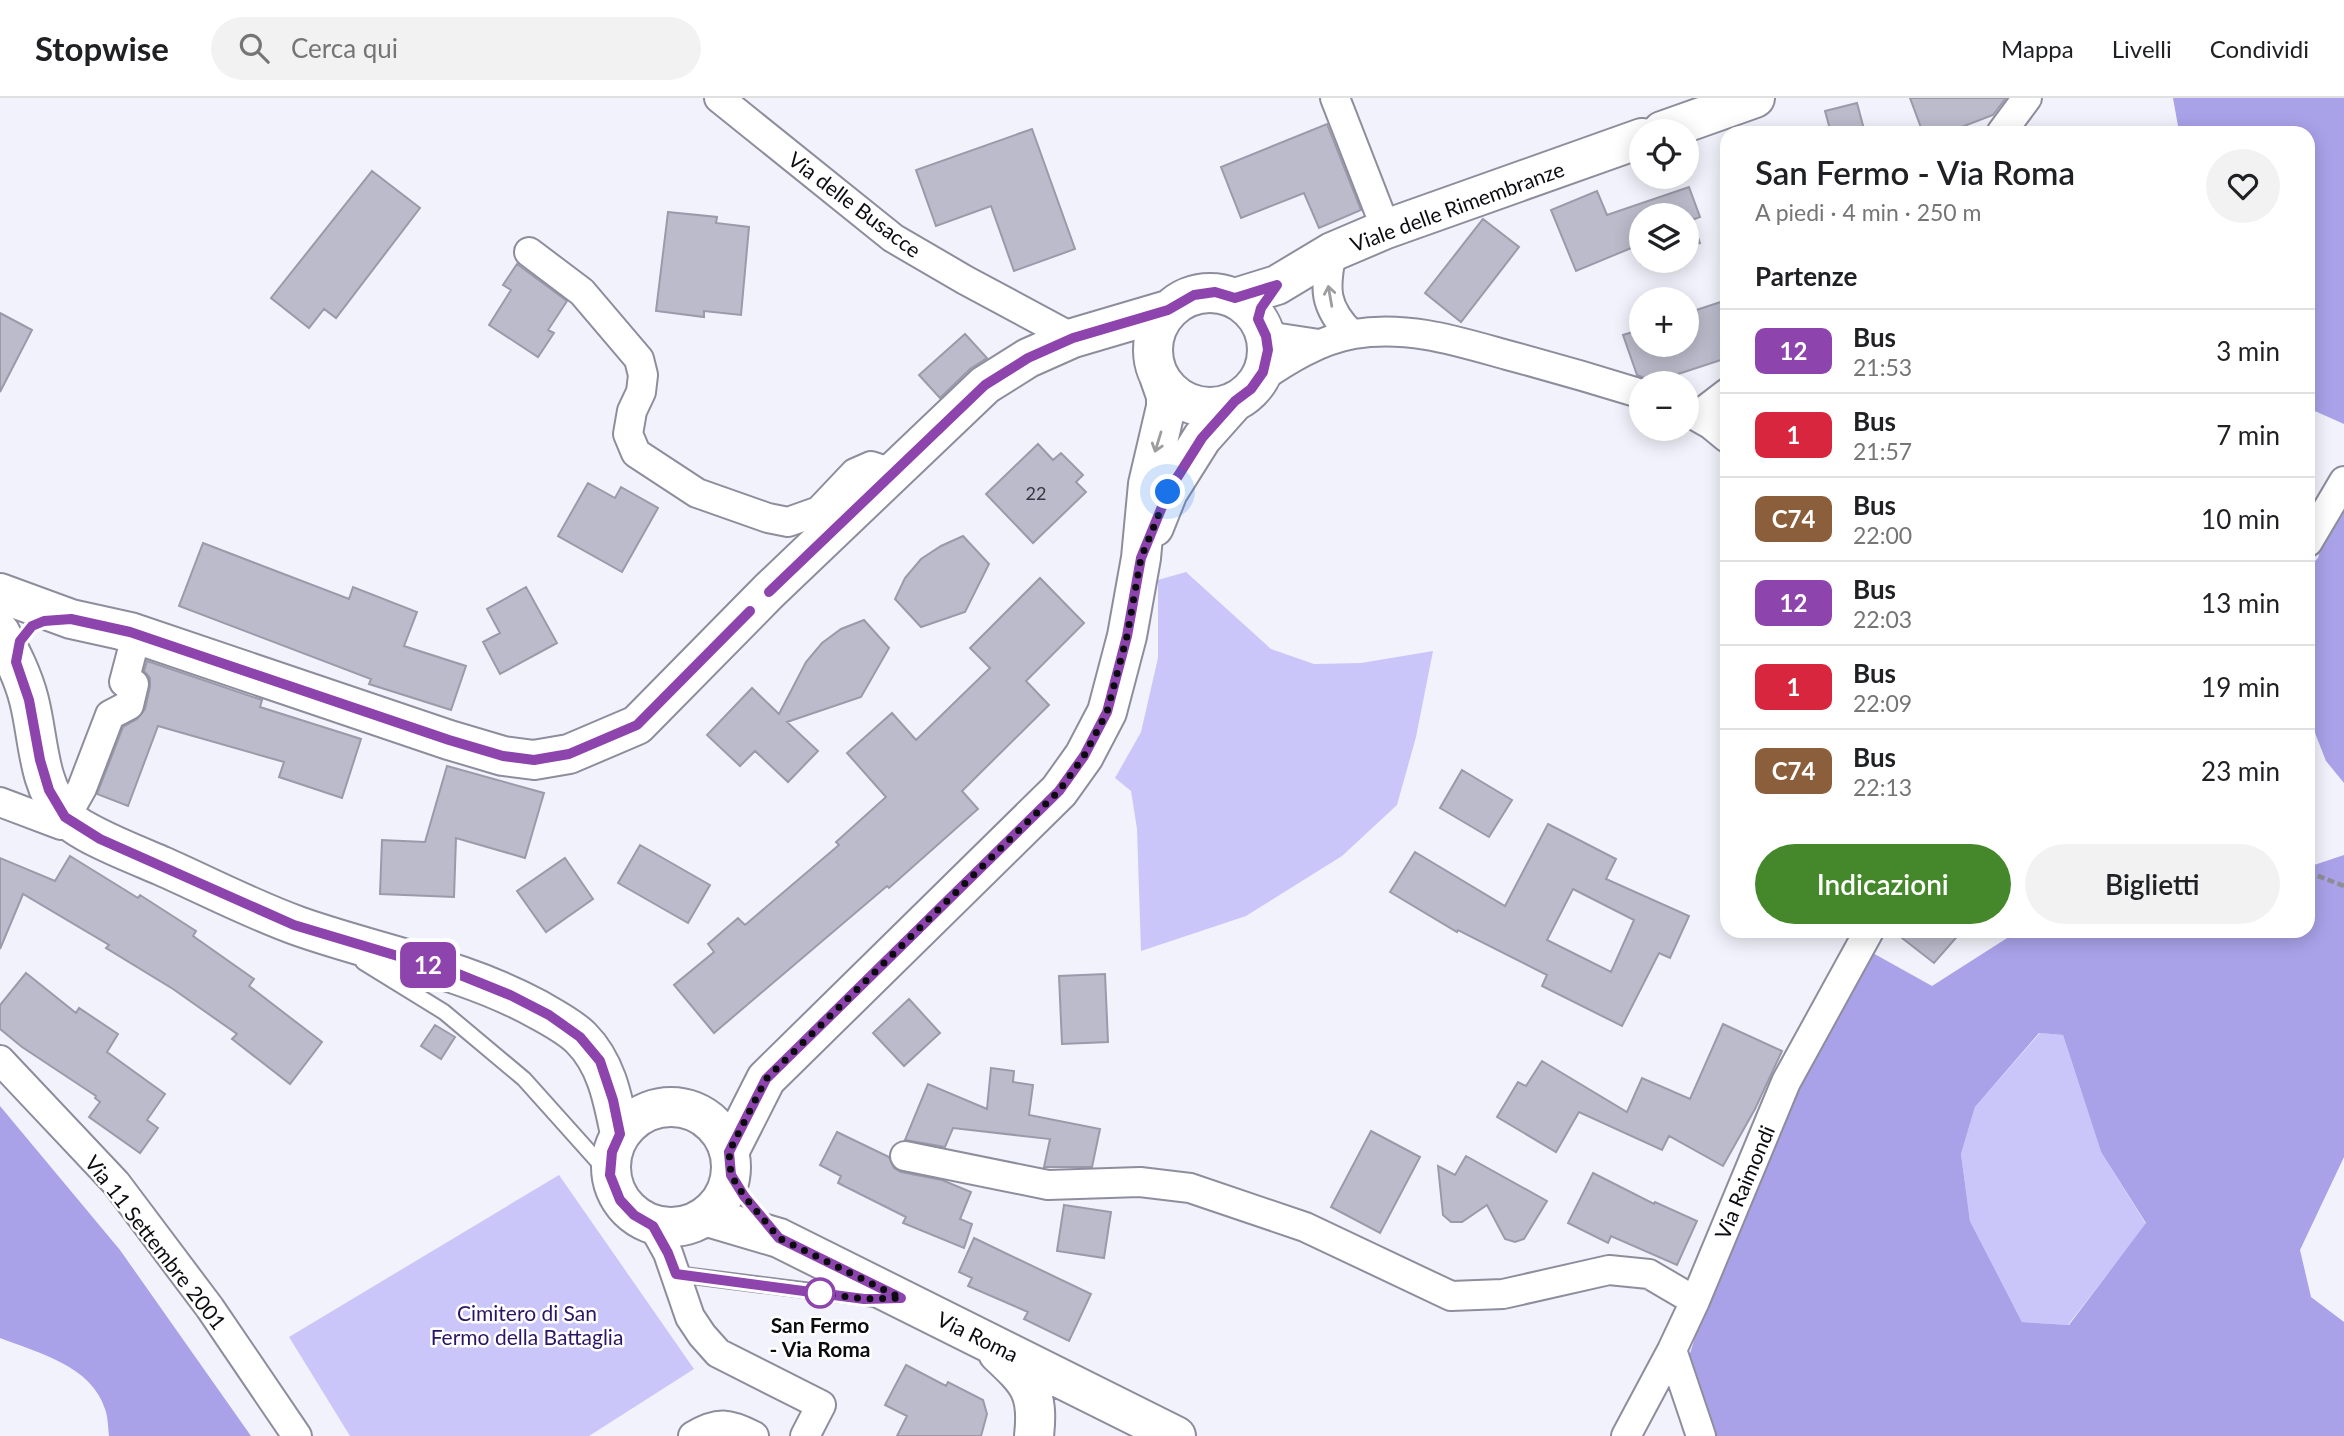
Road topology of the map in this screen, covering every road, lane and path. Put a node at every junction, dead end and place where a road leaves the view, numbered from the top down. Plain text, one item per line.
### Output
1 (719, 98) edge
2 (1335, 98) edge
3 (1755, 98) edge
4 (2027, 98) edge
5 (1695, 119) edge
6 (2006, 126) edge
7 (1629, 143) edge
8 (1386, 229) junction
9 (528, 252) dead end
10 (1332, 252) junction
11 (1168, 310) junction
12 (1253, 318) junction
13 (1351, 334) junction
14 (1073, 338) junction
15 (1319, 345) junction
16 (1159, 376) junction
17 (1629, 390) edge
18 (1247, 391) junction
19 (1720, 397) edge
20 (1699, 410) edge
21 (1699, 419) edge
22 (1720, 433) edge
23 (893, 473) junction
24 (2344, 481) edge
25 (2315, 530) edge
26 (1141, 558) junction
27 (0, 593) edge
28 (0, 606) edge
29 (71, 619) junction
30 (8, 647) edge
31 (0, 802) edge
32 (65, 817) junction
33 (2315, 875) edge
34 (2344, 886) edge
35 (294, 925) junction
36 (1865, 938) edge
37 (0, 1060) edge
38 (766, 1079) junction
39 (687, 1110) junction
40 (620, 1134) junction
41 (905, 1156) dead end
42 (730, 1164) junction
43 (610, 1175) junction
44 (708, 1217) junction
45 (653, 1226) junction
46 (779, 1238) junction
47 (676, 1274) junction
48 (901, 1298) junction
49 (1695, 1301) junction
50 (981, 1338) junction
51 (1672, 1350) junction
52 (1139, 1418) junction
53 (297, 1436) edge
54 (693, 1436) edge
55 (754, 1436) edge
56 (805, 1436) edge
57 (1034, 1436) edge
58 (1103, 1436) edge
59 (1176, 1436) edge
60 (1626, 1436) edge
61 (1701, 1436) edge

1 - 14 street, Via delle Busacce
2 - 8 street
3 - 5 main road
4 - 6 street
7 - 8 main road, Viale delle Rimembranze
8 - 10 main road, Viale delle Rimembranze
9 - 23 street
10 - 12 main road, Viale delle Rimembranze
13 -> 10 street
11 - 12 main road
11 - 14 main road
11 - 16 main road
12 - 15 street
12 - 18 main road
13 - 15 street
13 - 17 street
14 - 23 main road
15 - 18 street
16 - 18 main road
16 -> 26 main road
18 - 26 main road
19 - 20 street
21 - 22 street
23 - 29 main road
24 - 25 street
26 - 38 main road
27 - 29 main road
28 - 29 street
29 - 30 main road
29 - 32 street
30 - 32 main road
31 - 32 street
32 - 35 main road
33 - 34 path
35 - 40 main road
35 - 43 lane
36 - 49 street, Via Raimondi
37 - 53 street, Via 11 Settembre 2001
38 - 39 main road
38 - 42 main road
39 - 40 main road
39 - 42 main road
40 - 43 main road
41 - 49 street
42 - 44 main road
42 - 46 main road, Via Roma
43 - 45 main road
44 - 45 main road
44 - 46 main road, Via Roma
45 - 47 street
46 - 48 main road, Via Roma
47 - 48 lane
47 - 56 street
48 - 50 main road, Via Roma
49 - 51 street, Via Raimondi
50 - 52 main road, Via Roma
50 - 57 main road
51 - 60 street, Via Raimondi
51 - 61 street
52 - 58 main road
52 - 59 main road, Via Roma
54 - 55 street

